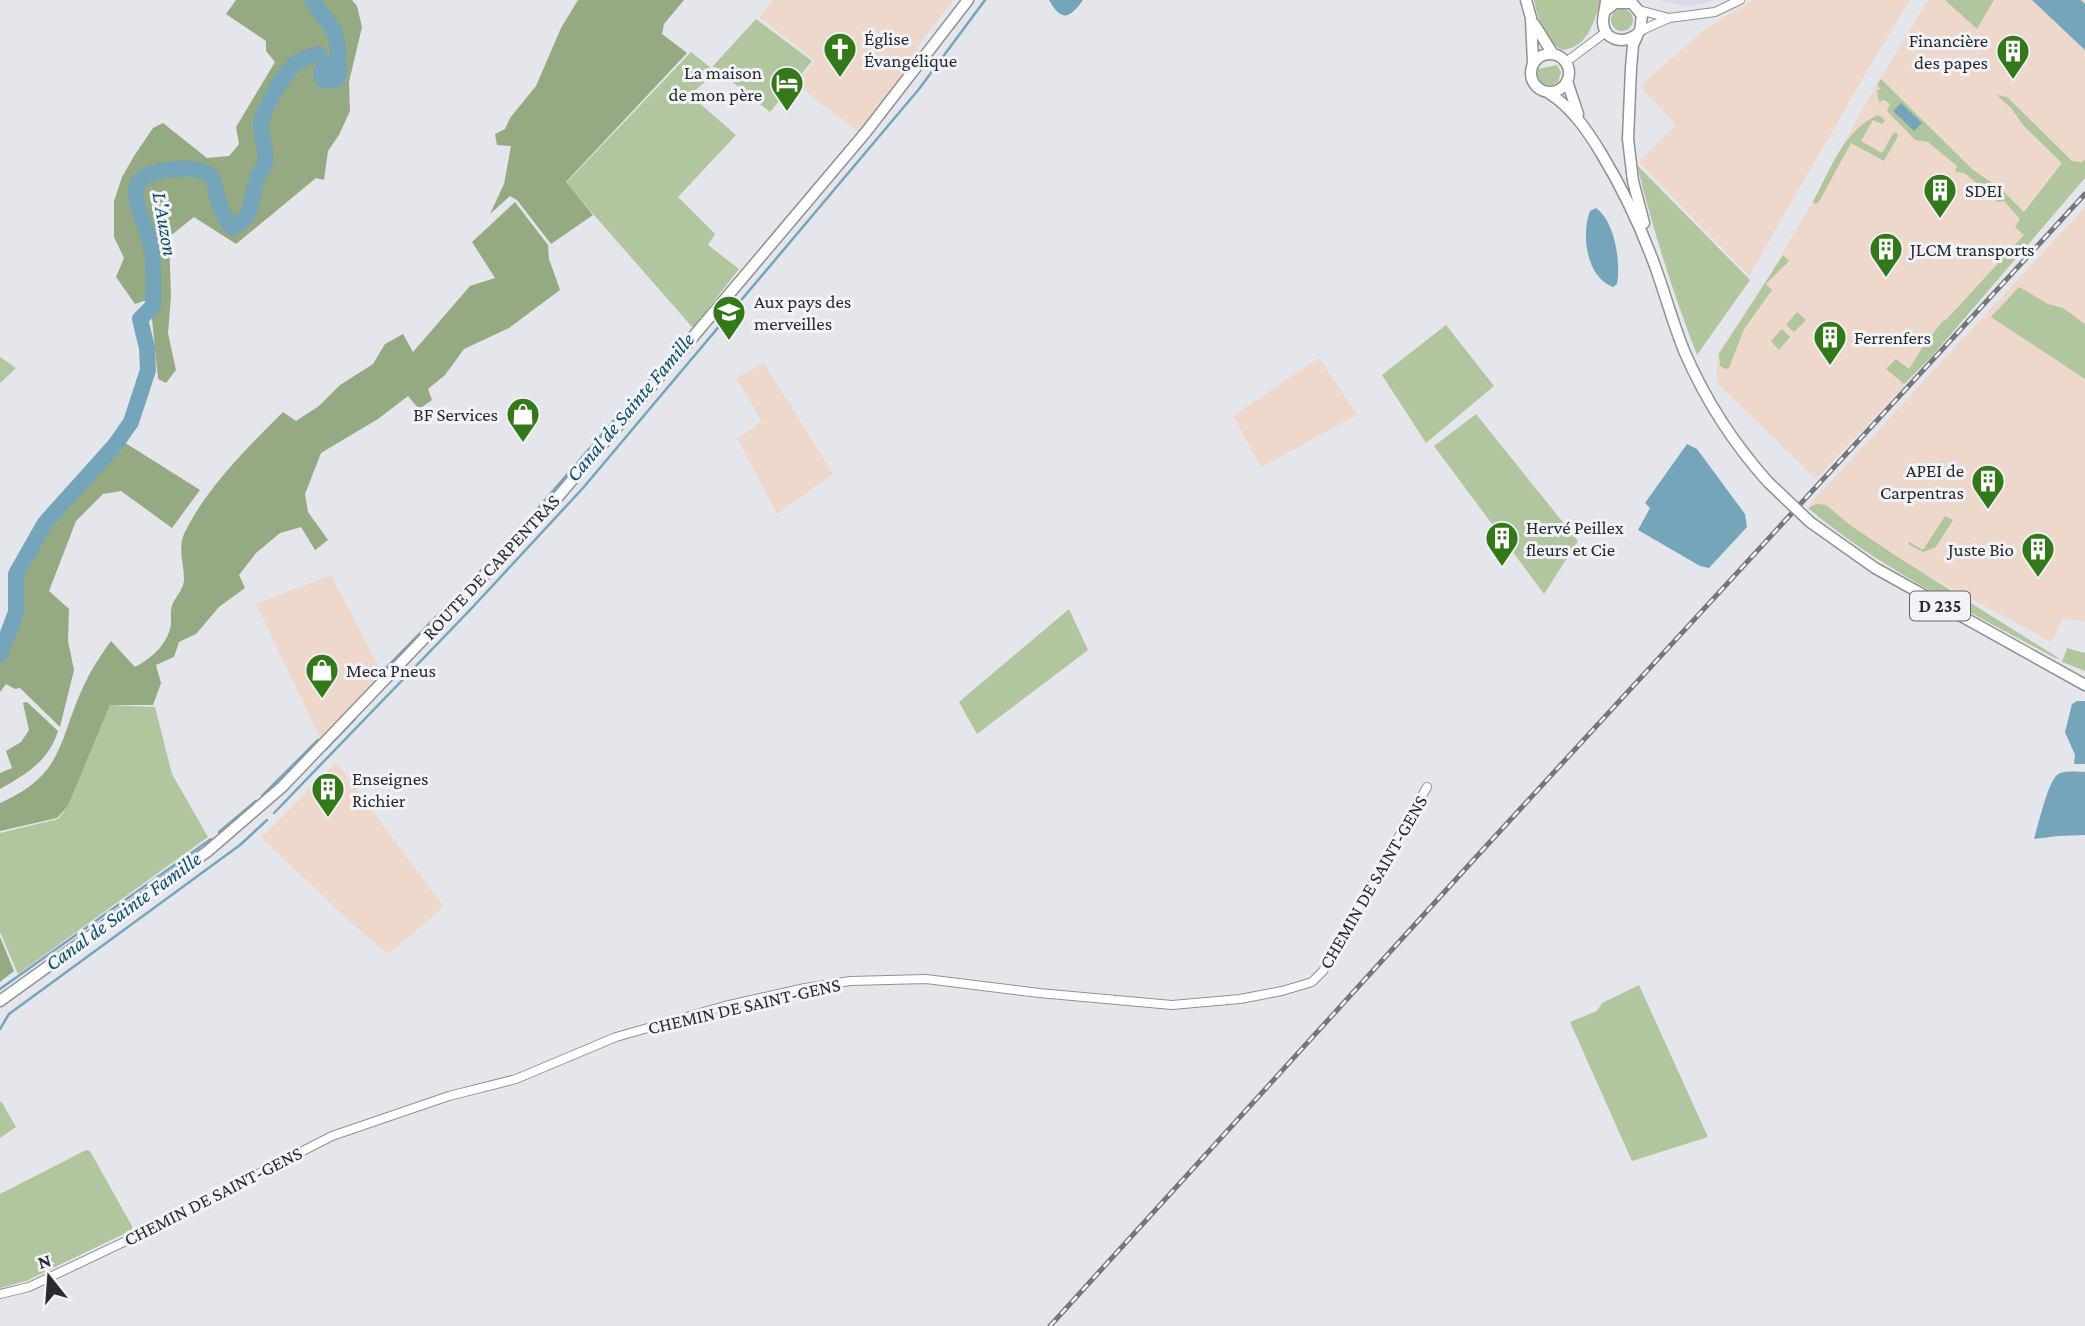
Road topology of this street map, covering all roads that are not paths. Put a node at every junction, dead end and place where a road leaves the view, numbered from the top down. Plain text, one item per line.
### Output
1 (968, 0) edge
2 (1527, 0) edge
3 (1740, 0) edge
4 (1625, 1) edge
5 (1606, 5) edge
6 (1639, 10) junction
7 (1531, 18) junction
8 (1669, 18) junction
9 (1606, 32) junction
10 (1638, 33) junction
11 (1553, 54) junction
12 (1533, 62) junction
13 (1566, 62) junction
14 (1567, 82) junction
15 (1549, 93) junction
16 (1580, 120) junction
17 (1653, 260) junction
18 (2082, 681) edge
19 (1427, 787) dead end
20 (0, 1001) edge
21 (0, 1294) edge

1 - 20 main road, ROUTE DE CARPENTRAS
2 - 7 main road
3 - 8 street
4 - 5 main road
4 - 6 main road
5 - 9 main road
6 - 8 street
6 - 10 main road
7 - 11 main road
7 - 12 main road
8 - 10 street
9 - 10 main road
9 - 13 street
10 - 17 main road
11 - 12 main road
11 - 13 main road
12 - 15 main road
13 - 14 main road
14 - 15 main road
14 - 16 main road, D 235
15 - 16 main road, D 235
16 - 17 main road, D 235
17 - 18 main road, D 235, bridge
19 - 21 street, CHEMIN DE SAINT-GENS

